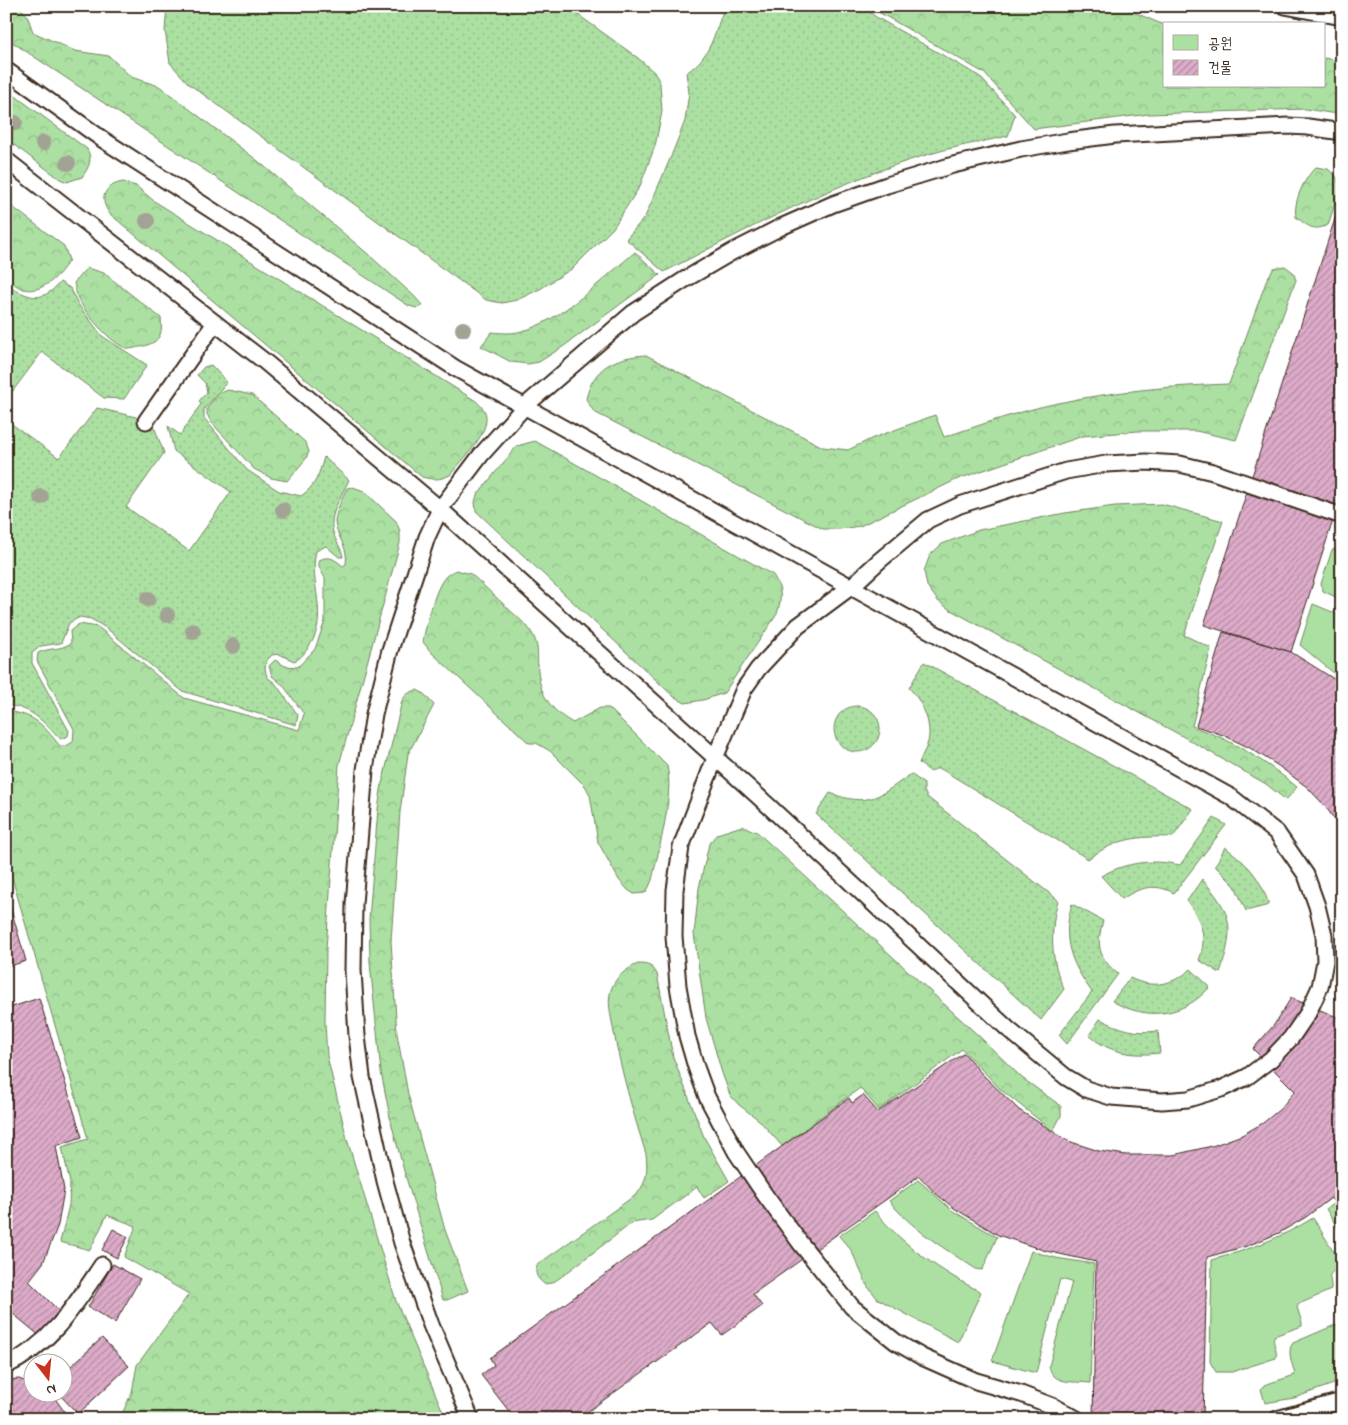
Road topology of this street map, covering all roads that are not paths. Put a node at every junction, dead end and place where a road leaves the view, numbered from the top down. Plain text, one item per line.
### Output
1 (1285, 6) edge
2 (1342, 17) edge
3 (6, 70) edge
4 (1342, 132) edge
5 (6, 160) edge
6 (215, 323) junction
7 (525, 406) junction
8 (146, 421) dead end
9 (440, 509) junction
10 (1342, 516) edge
11 (852, 586) junction
12 (715, 758) junction
13 (102, 1265) dead end
14 (6, 1366) edge
15 (1342, 1401) edge
16 (471, 1419) edge
17 (1077, 1419) edge
18 (1277, 1419) edge

1 - 2 lane
3 - 7 lane
4 - 7 lane
5 - 6 lane
6 - 8 lane
6 - 9 lane
7 - 9 lane
7 - 11 lane
9 - 12 lane
9 - 16 lane
10 - 11 lane
11 - 12 lane
11 - 12 lane
12 - 17 lane
13 - 14 lane
15 - 18 lane

